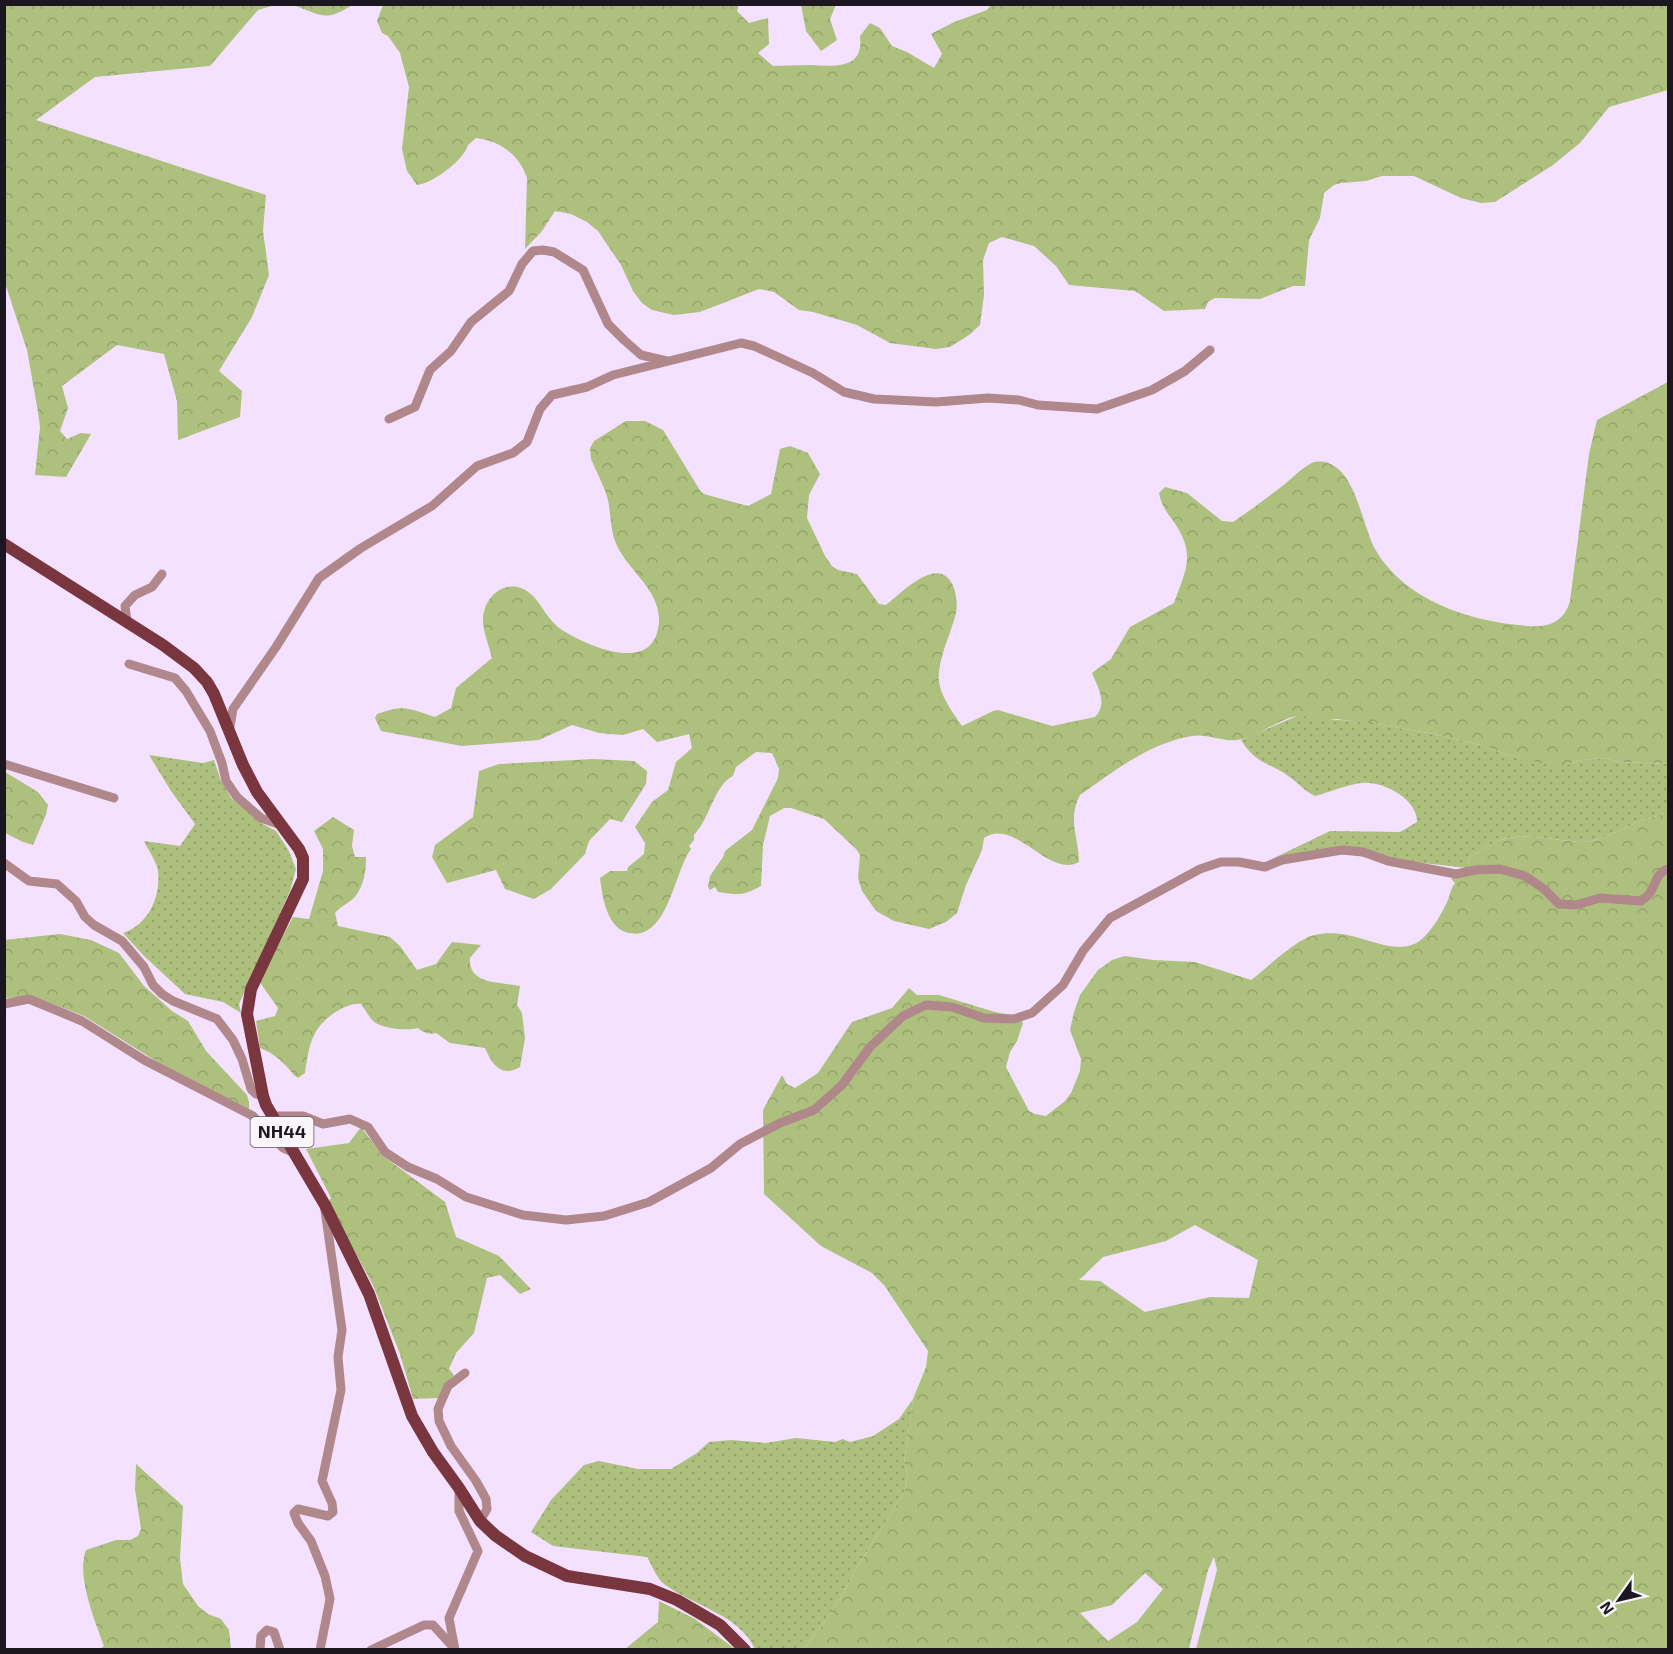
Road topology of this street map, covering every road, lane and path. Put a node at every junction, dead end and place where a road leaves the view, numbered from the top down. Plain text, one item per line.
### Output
1 (1210, 350) dead end
2 (667, 361) junction
3 (389, 419) dead end
4 (4, 544) edge
5 (162, 574) dead end
6 (127, 622) junction
7 (129, 664) dead end
8 (229, 734) junction
9 (4, 764) edge
10 (114, 798) dead end
11 (284, 826) junction
12 (4, 863) edge
13 (1668, 869) edge
14 (4, 1004) edge
15 (263, 1096) junction
16 (272, 1116) junction
17 (296, 1154) junction
18 (325, 1204) junction
19 (465, 1373) dead end
20 (459, 1488) junction
21 (480, 1521) junction
22 (455, 1649) edge
23 (261, 1650) edge
24 (280, 1650) edge
25 (320, 1650) edge
26 (371, 1650) edge
27 (745, 1650) edge

1 - 2 street
2 - 3 street
2 - 8 street
4 - 6 main road, NH44
5 - 6 street
6 - 8 main road, NH44
7 - 11 street
8 - 11 main road, NH44
9 - 10 street
11 - 15 main road, NH44
12 - 15 street
13 - 16 street
14 - 17 street
15 - 16 main road, NH44
16 - 17 main road, NH44
17 - 18 main road, NH44
18 - 20 main road, NH44
18 - 25 street
19 - 21 street
20 - 21 main road, NH44
20 - 22 street
21 - 27 main road, NH44
22 - 26 street
23 - 24 street

